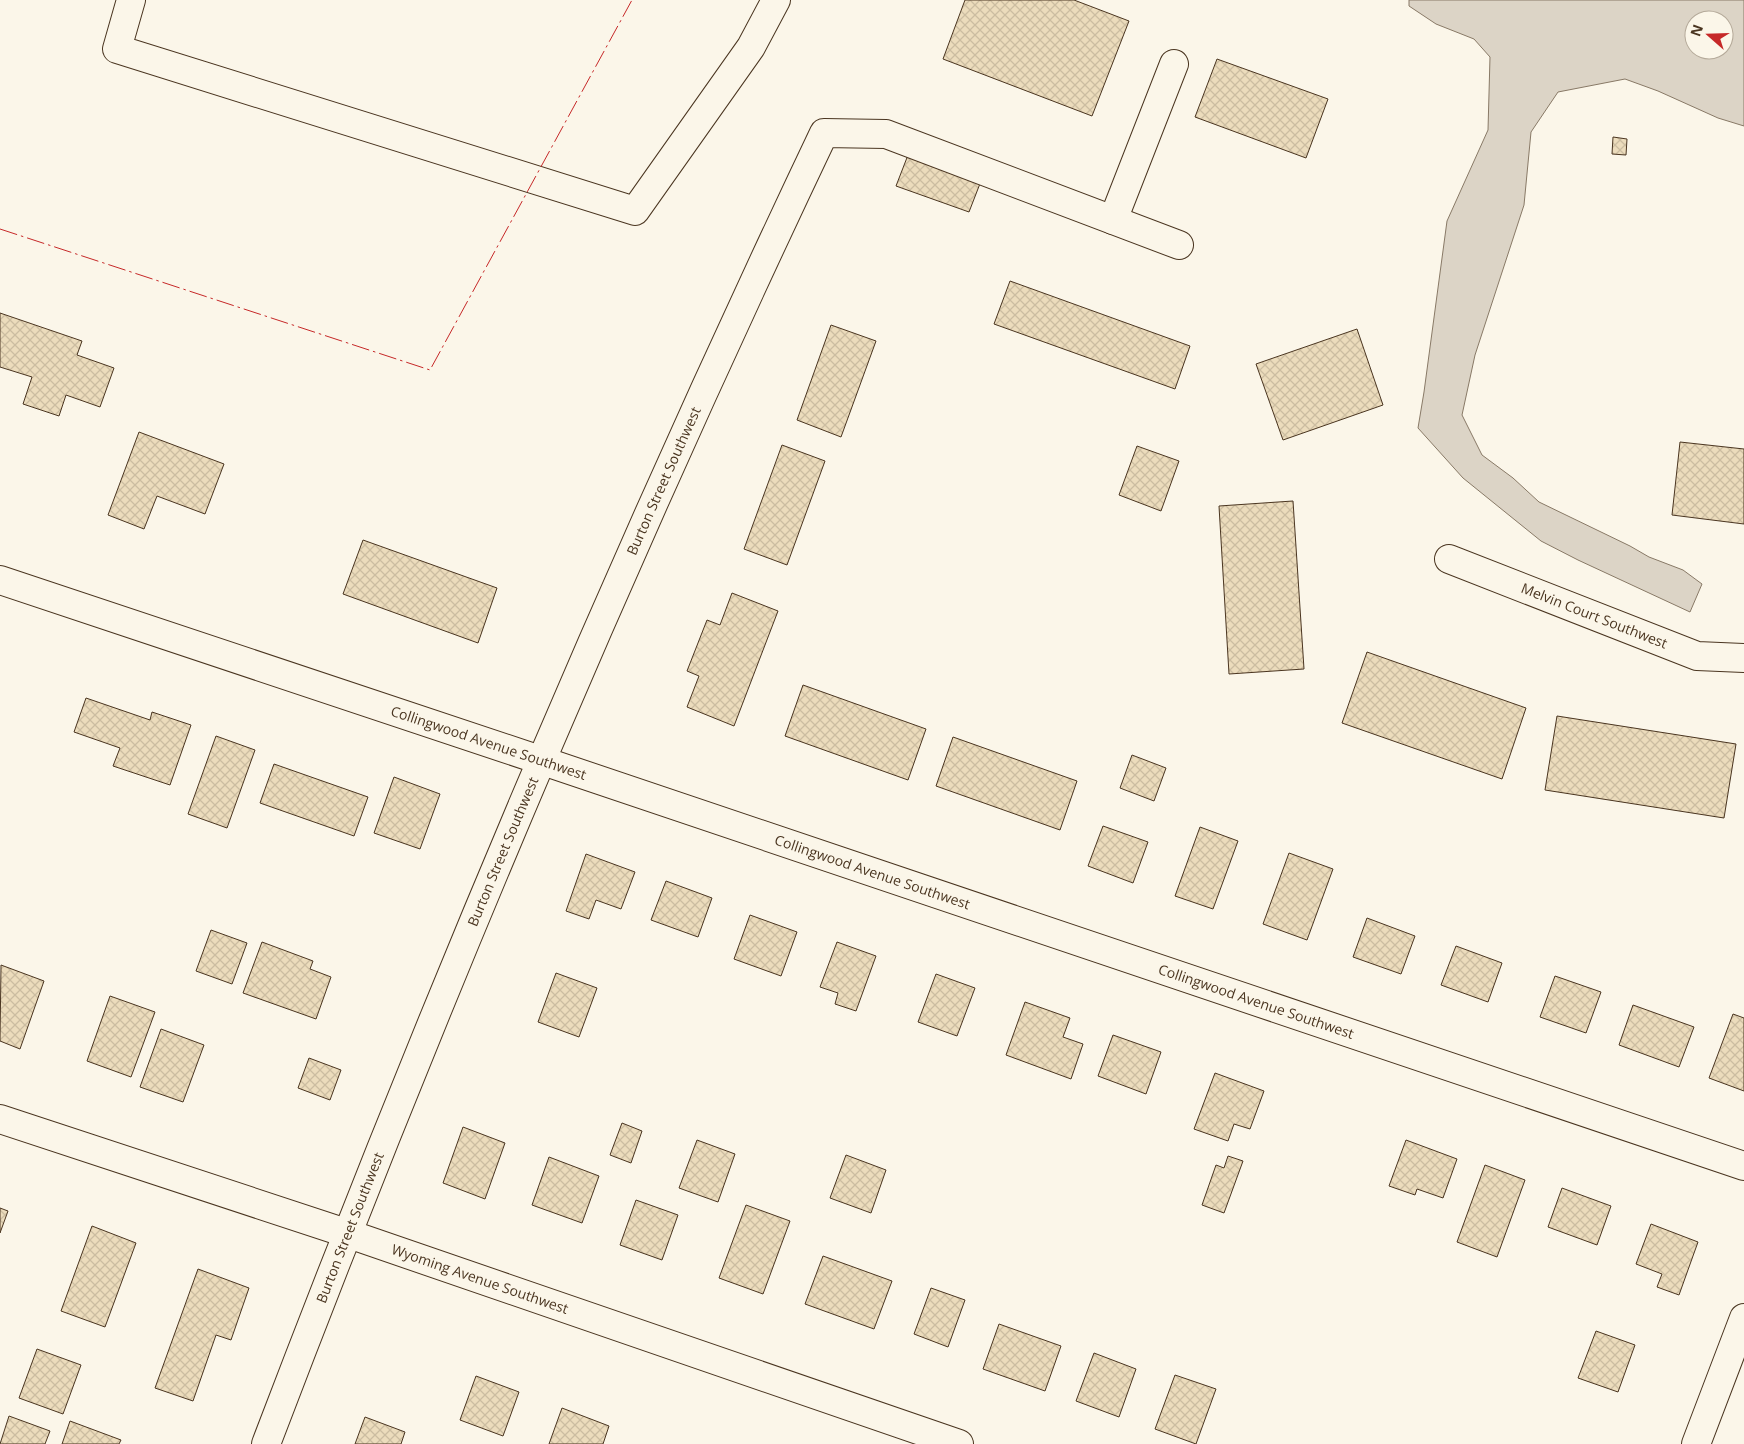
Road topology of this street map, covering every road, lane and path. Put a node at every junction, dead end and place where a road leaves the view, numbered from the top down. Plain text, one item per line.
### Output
1 (131, 0) edge
2 (776, 0) edge
3 (1174, 64) dead end
4 (1114, 220) junction
5 (1179, 245) dead end
6 (1449, 559) dead end
7 (0, 580) edge
8 (1744, 658) edge
9 (540, 760) junction
10 (0, 1119) edge
11 (1744, 1166) edge
12 (346, 1233) junction
13 (1744, 1318) edge
14 (266, 1444) edge
15 (959, 1444) edge
16 (1696, 1444) edge

1 - 2 street
3 - 4 street
4 - 5 street
4 - 9 street, Burton Street Southwest
6 - 8 street, Melvin Court Southwest
7 - 9 street, Collingwood Avenue Southwest
9 - 11 street, Collingwood Avenue Southwest
9 - 12 street, Burton Street Southwest
10 - 12 street, Wyoming Avenue Southwest
12 - 14 street, Burton Street Southwest
12 - 15 street, Wyoming Avenue Southwest
13 - 16 street

